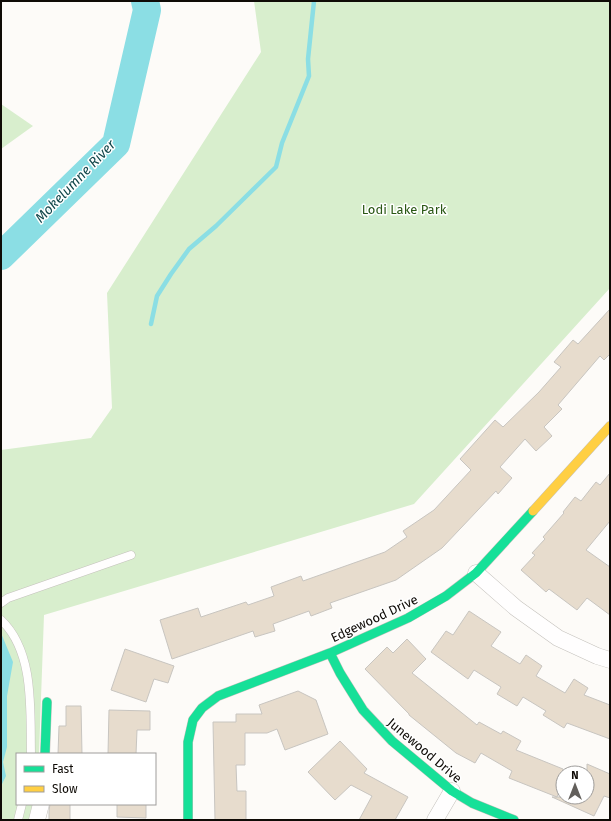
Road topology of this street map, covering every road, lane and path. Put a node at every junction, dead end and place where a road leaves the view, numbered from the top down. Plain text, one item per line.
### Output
1 (610, 426) edge
2 (131, 555) dead end
3 (476, 573) junction
4 (1, 603) edge
5 (1, 620) edge
6 (330, 653) junction
7 (610, 660) edge
8 (47, 702) dead end
9 (31, 753) edge
10 (45, 753) edge
11 (452, 791) junction
12 (22, 805) edge
13 (42, 805) edge
14 (18, 820) edge
15 (38, 820) edge
16 (188, 820) edge
17 (435, 820) edge
18 (514, 820) edge

1 - 3 street, Edgewood Drive
2 - 4 lane
3 - 6 street, Edgewood Drive
3 - 7 street
5 - 9 lane
6 - 11 street, Junewood Drive
6 - 16 street, Edgewood Drive
8 - 10 street
11 - 17 street
11 - 18 street, Junewood Drive
12 - 14 lane
13 - 15 street

